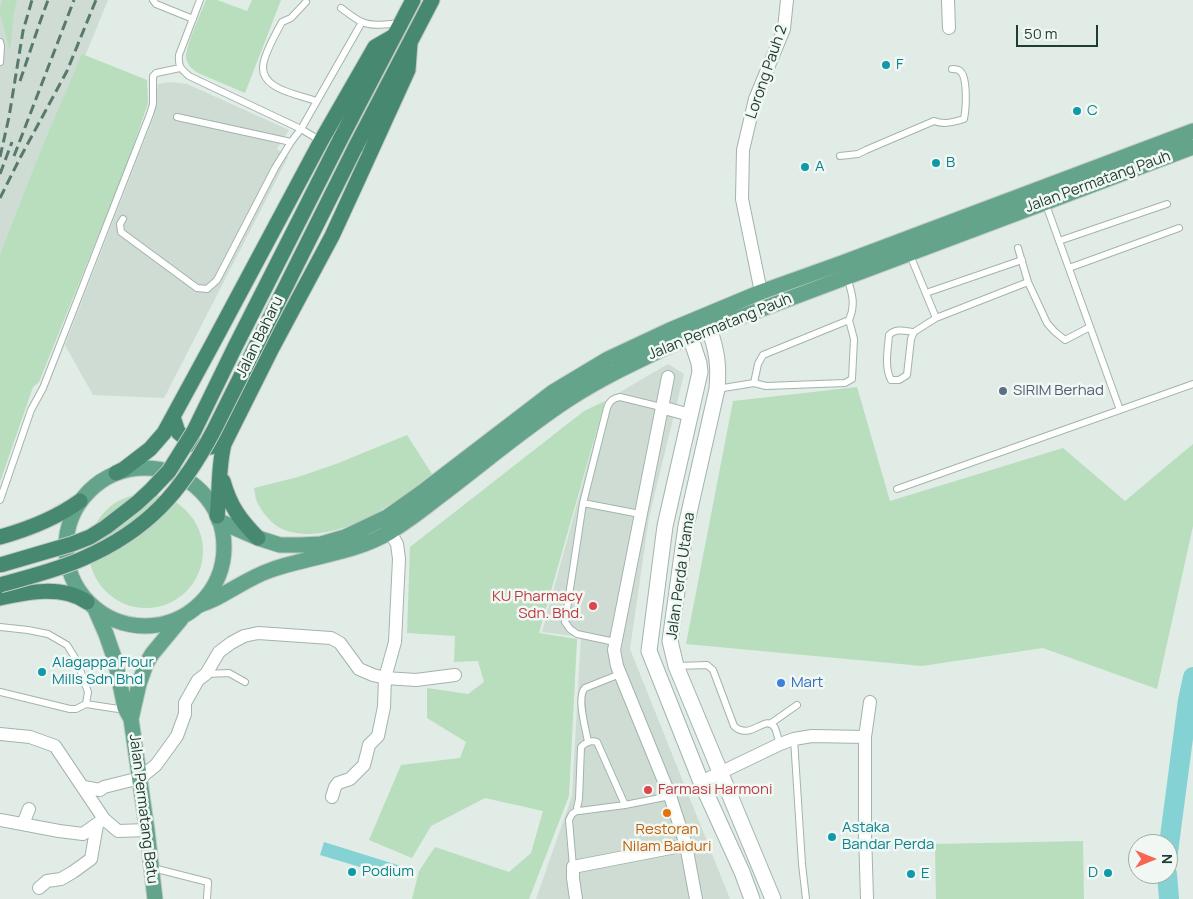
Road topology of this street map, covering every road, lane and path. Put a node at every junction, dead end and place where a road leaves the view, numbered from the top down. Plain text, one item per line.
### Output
1 (154, 0) edge
2 (200, 0) edge
3 (413, 0) edge
4 (432, 0) edge
5 (787, 0) edge
6 (948, 0) edge
7 (306, 2) dead end
8 (341, 8) dead end
9 (193, 19) junction
10 (362, 22) junction
11 (949, 28) dead end
12 (398, 29) junction
13 (0, 42) edge
14 (410, 43) junction
15 (0, 62) edge
16 (180, 68) junction
17 (952, 69) dead end
18 (316, 100) junction
19 (177, 117) dead end
20 (301, 129) junction
21 (1193, 131) edge
22 (321, 141) junction
23 (291, 142) junction
24 (1193, 147) edge
25 (840, 156) dead end
26 (1045, 202) junction
27 (1167, 204) dead end
28 (123, 219) dead end
29 (1179, 228) dead end
30 (1059, 241) junction
31 (1018, 248) dead end
32 (909, 253) junction
33 (1022, 260) junction
34 (1069, 268) junction
35 (847, 277) junction
36 (1028, 282) junction
37 (761, 292) junction
38 (926, 293) junction
39 (936, 318) junction
40 (849, 320) junction
41 (1090, 327) junction
42 (709, 328) junction
43 (914, 332) junction
44 (690, 336) junction
45 (668, 377) dead end
46 (754, 383) junction
47 (1193, 384) edge
48 (716, 389) junction
49 (662, 408) junction
50 (1120, 410) junction
51 (690, 415) junction
52 (173, 416) junction
53 (224, 444) junction
54 (221, 462) junction
55 (116, 473) junction
56 (897, 489) dead end
57 (0, 500) edge
58 (80, 502) junction
59 (583, 503) junction
60 (640, 514) junction
61 (218, 518) junction
62 (390, 532) junction
63 (3, 536) edge
64 (258, 538) junction
65 (0, 565) edge
66 (0, 585) edge
67 (0, 598) edge
68 (200, 605) junction
69 (92, 607) junction
70 (182, 618) junction
71 (0, 627) edge
72 (615, 642) junction
73 (676, 666) junction
74 (206, 674) junction
75 (620, 674) junction
76 (455, 675) dead end
77 (385, 678) junction
78 (245, 682) dead end
79 (0, 692) edge
80 (870, 702) dead end
81 (86, 704) junction
82 (797, 705) dead end
83 (129, 715) junction
84 (770, 724) junction
85 (0, 734) edge
86 (865, 737) junction
87 (794, 739) junction
88 (588, 742) junction
89 (780, 744) junction
90 (720, 772) junction
91 (140, 778) junction
92 (700, 782) junction
93 (84, 787) junction
94 (670, 796) junction
95 (332, 797) dead end
96 (625, 805) junction
97 (29, 809) dead end
98 (578, 810) junction
99 (0, 820) edge
100 (100, 822) junction
101 (23, 824) junction
102 (147, 830) junction
103 (686, 845) junction
104 (573, 867) junction
105 (152, 868) junction
106 (39, 888) dead end
107 (154, 899) edge
108 (207, 899) edge
109 (576, 899) edge
110 (696, 899) edge
111 (752, 899) edge
112 (773, 899) edge
113 (806, 899) edge
114 (867, 899) edge

1 - 9 lane
2 - 9 lane
3 - 12 highway, Jalan Baharu
4 - 14 highway, Jalan Baharu
5 - 37 street, Lorong Pauh 2
6 - 11 street
7 - 18 lane
8 - 10 lane
9 - 16 lane
10 - 12 lane
10 - 18 lane
12 - 22 highway
12 - 65 highway, Jalan Baharu, bridge
13 - 15 lane
14 - 53 highway
14 - 66 highway, Jalan Baharu, bridge
16 - 20 lane
16 - 57 lane
17 - 25 lane
18 - 20 lane
19 - 23 lane
20 - 22 lane
20 - 23 lane
21 - 37 main road, Jalan Permatang Pauh
22 - 52 highway
23 - 28 lane
24 - 26 main road, Jalan Permatang Pauh
26 - 30 lane
26 - 32 main road, Jalan Permatang Pauh
27 - 30 lane
29 - 34 lane
30 - 34 lane
31 - 33 lane
32 - 35 main road, Jalan Permatang Pauh
32 - 38 lane
33 - 36 lane
33 - 38 lane
34 - 41 lane
35 - 40 lane
35 - 42 main road, Jalan Permatang Pauh
36 - 39 lane
36 - 41 lane
37 - 64 main road, Jalan Permatang Pauh
38 - 39 lane
39 - 43 lane
40 - 46 lane
40 - 46 lane
41 - 50 lane
42 - 44 main road, Jalan Permatang Pauh
42 - 48 street, Jalan Perda Utama
43 - 43 lane
44 - 51 street, Jalan Perda Utama
44 - 62 main road, Jalan Permatang Pauh
45 - 49 street
46 - 48 lane
47 - 50 lane
48 - 73 street, Jalan Perda Utama
49 - 51 street
49 - 59 lane
49 - 60 street
50 - 56 lane
51 - 92 street, Jalan Perda Utama
52 - 53 highway
52 - 55 highway
53 - 54 highway
54 - 61 highway
54 - 64 highway
55 - 58 main road
55 - 61 main road
58 - 63 highway
58 - 69 main road
59 - 60 lane
59 - 72 lane
60 - 72 street
61 - 64 main road, Jalan Permatang Pauh
61 - 68 main road
62 - 68 main road, Jalan Permatang Pauh
62 - 77 street
67 - 69 highway
68 - 70 main road
69 - 70 main road
69 - 83 main road, Jalan Permatang Batu
70 - 83 main road, Jalan Permatang Batu
71 - 81 lane
72 - 75 street
73 - 84 lane
73 - 90 street, Jalan Perda Utama
74 - 77 street
74 - 78 lane
74 - 91 street
75 - 88 lane
75 - 94 street
76 - 77 street
77 - 95 street
79 - 81 lane
80 - 86 street
81 - 83 lane
82 - 84 lane
83 - 91 main road, Jalan Permatang Batu
84 - 89 lane
85 - 93 street
86 - 87 street
86 - 114 street
87 - 89 street
87 - 113 lane
88 - 96 lane
88 - 98 lane
89 - 90 street
90 - 92 street
90 - 112 street, Jalan Perda Utama
91 - 93 street
91 - 102 main road, Jalan Permatang Batu
92 - 111 street, Jalan Perda Utama
93 - 100 street
94 - 96 lane
94 - 103 street
96 - 98 lane
97 - 101 street
98 - 104 lane
99 - 101 street
100 - 101 street
100 - 102 street
100 - 106 street
102 - 105 main road, Jalan Permatang Batu
103 - 104 street
103 - 110 street
104 - 109 street
105 - 107 main road, Jalan Permatang Batu
105 - 108 lane

